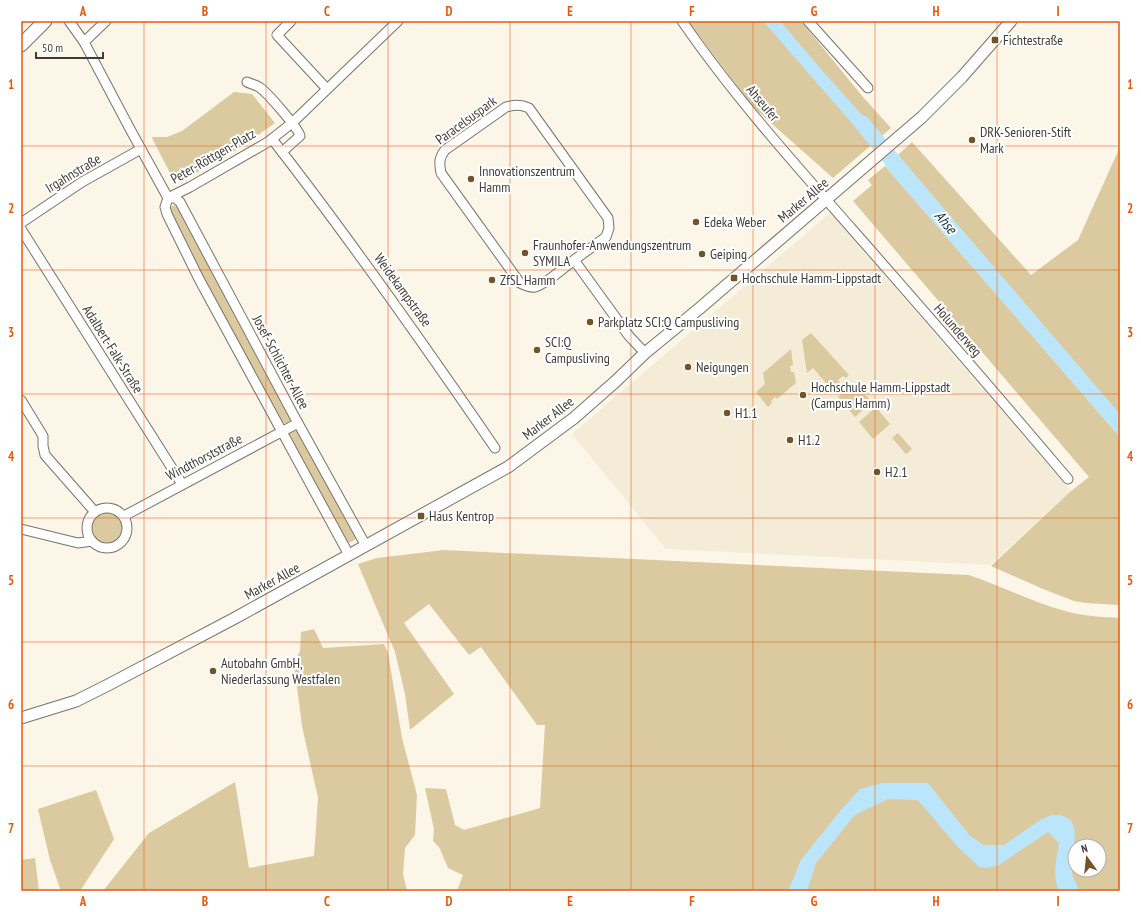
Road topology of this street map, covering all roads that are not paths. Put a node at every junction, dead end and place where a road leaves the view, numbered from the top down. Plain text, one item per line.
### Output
1 (45, 21) edge
2 (69, 21) edge
3 (106, 21) edge
4 (292, 21) edge
5 (398, 21) edge
6 (682, 21) edge
7 (808, 21) edge
8 (1011, 21) edge
9 (84, 42) junction
10 (21, 45) edge
11 (247, 82) dead end
12 (868, 88) dead end
13 (327, 89) junction
14 (295, 120) junction
15 (272, 139) junction
16 (141, 150) junction
17 (282, 152) junction
18 (168, 198) junction
19 (826, 200) junction
20 (21, 223) edge
21 (21, 229) edge
22 (574, 260) junction
23 (645, 354) junction
24 (21, 400) edge
25 (298, 423) junction
26 (282, 431) junction
27 (495, 448) dead end
28 (1068, 478) dead end
29 (182, 484) junction
30 (95, 512) junction
31 (124, 516) junction
32 (21, 529) edge
33 (92, 541) junction
34 (366, 546) junction
35 (355, 555) junction
36 (21, 718) edge

1 - 10 main road
2 - 9 street, Josef-Schlichter-Allee
3 - 9 street
4 - 13 street
5 - 13 street, Peter-Röttgen-Platz
6 - 19 street, Ahseufer
7 - 12 street
8 - 19 street, Marker Allee
9 - 16 street, Josef-Schlichter-Allee
11 - 14 street
13 - 14 street, Peter-Röttgen-Platz
14 - 15 street, Peter-Röttgen-Platz
14 - 17 street
15 - 17 street, Peter-Röttgen-Platz
15 - 18 street, Peter-Röttgen-Platz
16 - 18 street, Josef-Schlichter-Allee
16 - 20 street, Irgahnstraße
17 - 27 street, Weidekampstraße
18 - 25 street, Josef-Schlichter-Allee
18 - 26 street, Josef-Schlichter-Allee
19 - 23 street, Marker Allee
19 - 28 street, Holunderweg
21 - 29 street, Adalbert-Falk-Straße
22 - 22 street, Paracelsuspark
22 - 23 street
23 - 34 street, Marker Allee
24 - 30 street
25 - 26 street, Windthorststraße
25 - 34 street, Josef-Schlichter-Allee
26 - 29 street, Windthorststraße
26 - 35 street, Josef-Schlichter-Allee
29 - 31 street, Windthorststraße
30 - 31 street
30 - 33 street
31 - 33 street
32 - 33 street
34 - 35 street, Marker Allee
35 - 36 street, Marker Allee

